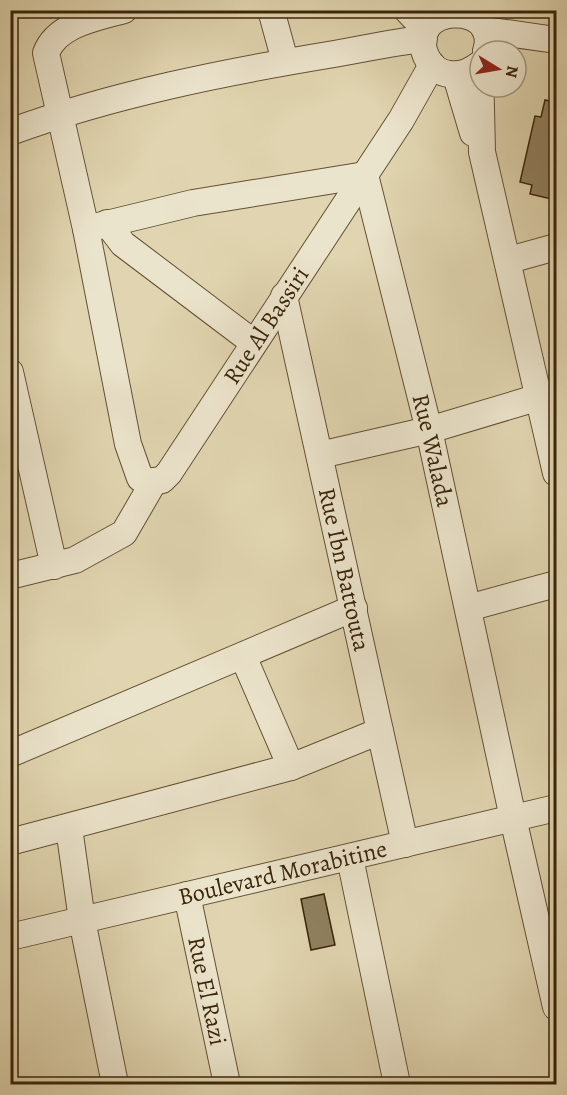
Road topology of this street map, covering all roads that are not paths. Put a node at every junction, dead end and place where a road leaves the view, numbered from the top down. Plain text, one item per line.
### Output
1 (124, 10) edge
2 (271, 10) edge
3 (407, 10) edge
4 (484, 39) edge
5 (528, 40) edge
6 (556, 40) edge
7 (434, 46) edge
8 (556, 46) edge
9 (528, 49) edge
10 (285, 61) junction
11 (468, 72) edge
12 (481, 99) edge
13 (60, 116) junction
14 (10, 132) edge
15 (482, 152) junction
16 (365, 175) junction
17 (96, 226) junction
18 (556, 247) edge
19 (509, 260) junction
20 (284, 296) junction
21 (254, 343) junction
22 (10, 372) edge
23 (549, 394) edge
24 (429, 430) junction
25 (320, 455) junction
26 (556, 473) edge
27 (153, 483) junction
28 (54, 566) junction
29 (10, 576) edge
30 (556, 584) edge
31 (354, 608) junction
32 (468, 608) junction
33 (243, 656) junction
34 (380, 731) junction
35 (10, 754) edge
36 (291, 766) junction
37 (556, 808) edge
38 (513, 818) junction
39 (69, 828) junction
40 (10, 842) edge
41 (405, 844) junction
42 (350, 858) junction
43 (187, 895) junction
44 (82, 920) junction
45 (10, 937) edge
46 (556, 1007) edge
47 (116, 1084) edge
48 (227, 1084) edge
49 (397, 1084) edge

1 - 13 street
2 - 10 street
3 - 7 street
4 - 7 street
5 - 6 street
7 - 10 street
7 - 11 street
7 - 15 street
7 - 16 street, Rue Al Bassiri
8 - 9 street
10 - 13 street
12 - 15 street
13 - 14 street
13 - 17 street
15 - 19 street
16 - 17 street
16 - 20 street, Rue Al Bassiri
16 - 24 street, Rue Walada
17 - 21 street
17 - 27 street
18 - 19 street
19 - 23 street
20 - 21 street, Rue Al Bassiri
20 - 25 street, Rue Ibn Battouta
21 - 27 street, Rue Al Bassiri
22 - 28 street
23 - 24 street
23 - 26 street
24 - 25 street
24 - 32 street, Rue Walada
25 - 31 street, Rue Ibn Battouta
27 - 28 street, Rue Al Bassiri
28 - 29 street, Rue Al Bassiri
30 - 32 street
31 - 33 street
31 - 34 street, Rue Ibn Battouta
32 - 38 street, Rue Walada
33 - 35 street
33 - 36 street
34 - 36 street
34 - 41 street, Rue Ibn Battouta
36 - 39 street
37 - 38 street, Boulevard Morabitine
38 - 41 street, Boulevard Morabitine
38 - 46 street, Rue Walada
39 - 40 street
39 - 44 street
41 - 42 street, Boulevard Morabitine
42 - 43 street, Boulevard Morabitine
42 - 49 street
43 - 44 street, Boulevard Morabitine
43 - 48 street, Rue El Razi
44 - 45 street, Boulevard Morabitine
44 - 47 street

